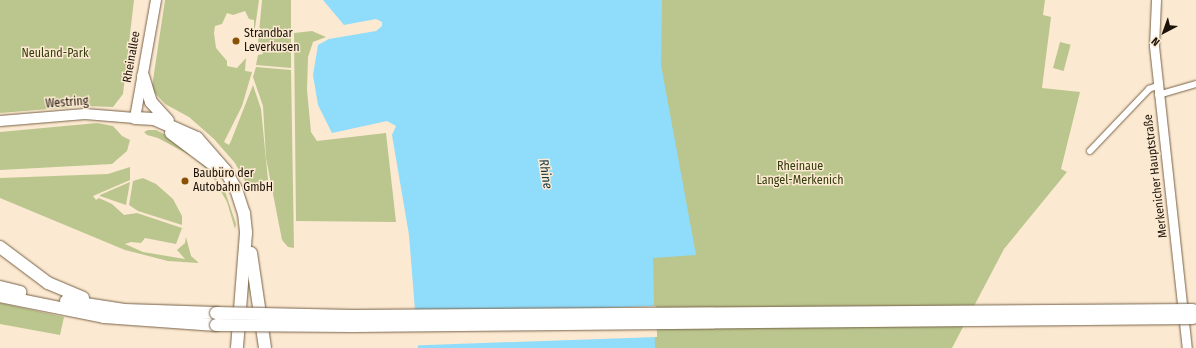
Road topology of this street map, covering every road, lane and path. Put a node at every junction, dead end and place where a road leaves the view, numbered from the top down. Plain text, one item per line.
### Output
1 (156, 0) edge
2 (1156, 0) edge
3 (143, 76) junction
4 (1196, 84) edge
5 (1158, 91) junction
6 (135, 118) junction
7 (0, 121) edge
8 (184, 132) junction
9 (1090, 151) dead end
10 (245, 223) junction
11 (0, 247) edge
12 (0, 287) edge
13 (0, 296) edge
14 (124, 310) junction
15 (1195, 314) edge
16 (216, 319) junction
17 (231, 348) edge
18 (236, 348) edge
19 (265, 348) edge
20 (1187, 348) edge

1 - 3 main road, Rheinallee
2 - 5 street, Merkenicher Hauptstraße
3 - 6 main road, Rheinallee
3 - 8 highway
4 - 5 street
5 - 9 street
5 - 20 street, Merkenicher Hauptstraße
6 - 7 main road, Westring
6 - 8 highway
6 - 17 highway
8 - 10 highway
10 - 18 highway
10 - 19 highway
11 - 14 highway
12 - 14 highway
13 - 16 highway
14 - 16 highway
15 - 16 highway, bridge

